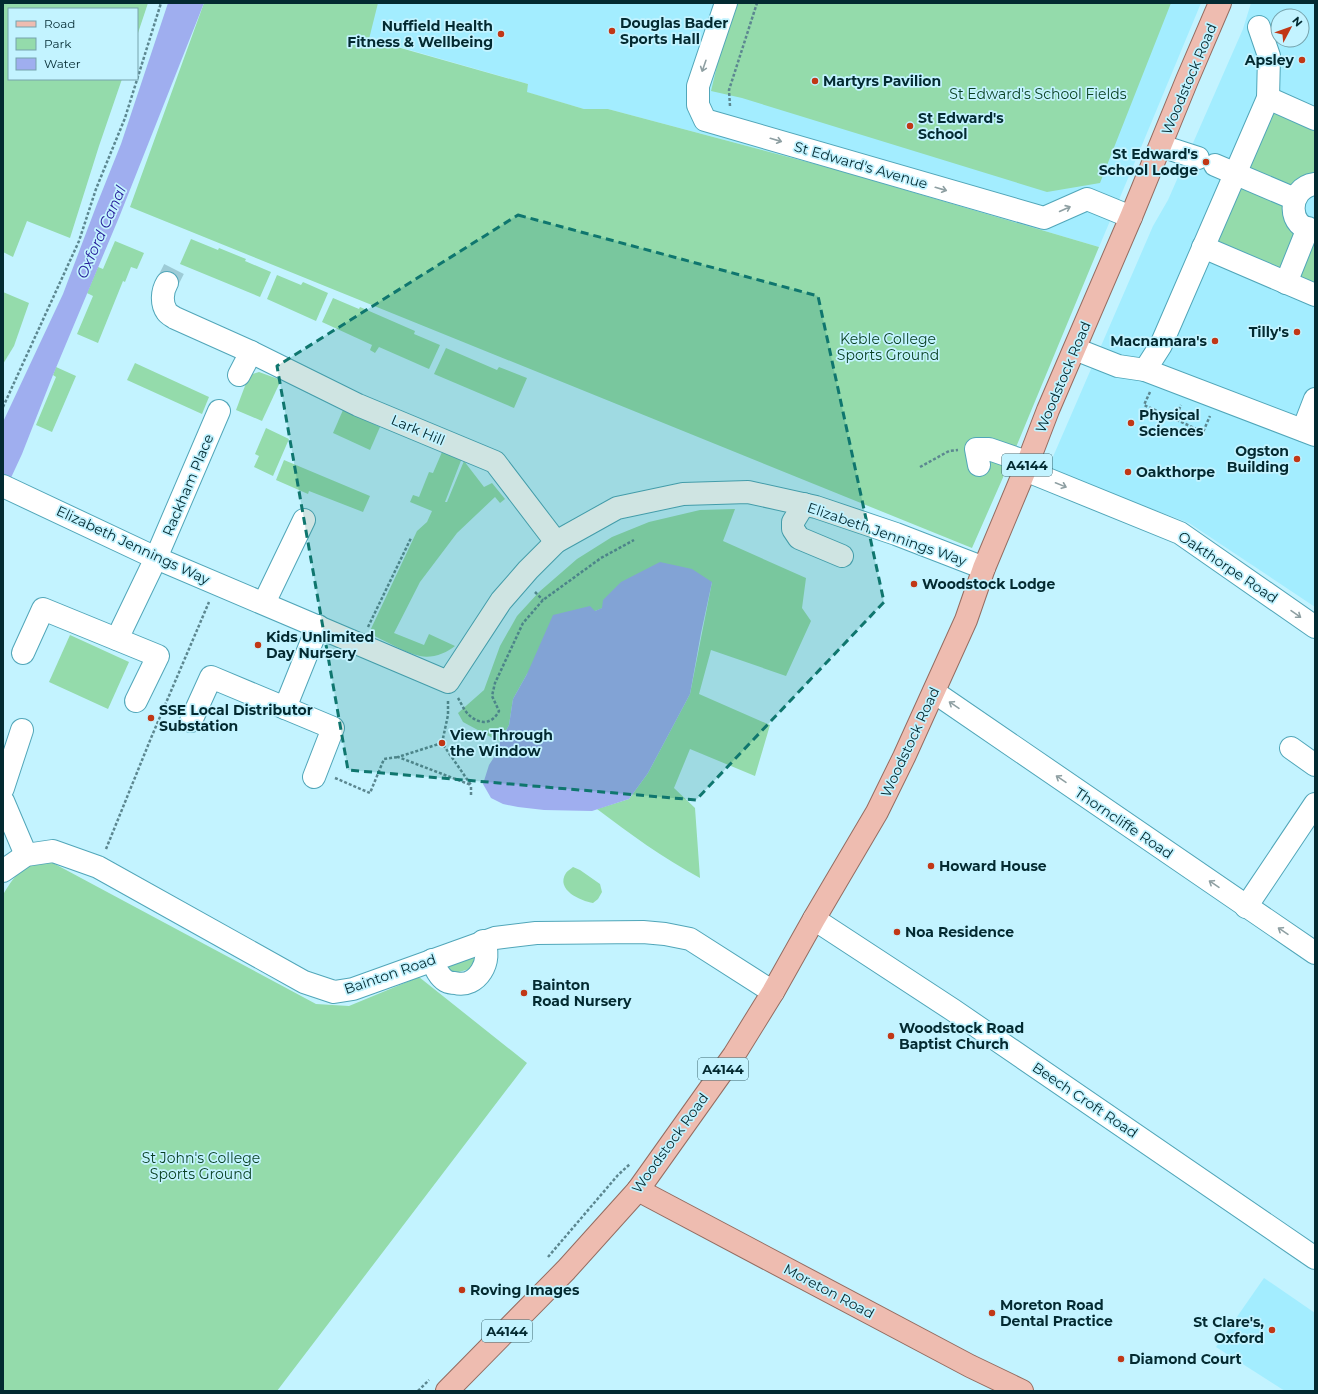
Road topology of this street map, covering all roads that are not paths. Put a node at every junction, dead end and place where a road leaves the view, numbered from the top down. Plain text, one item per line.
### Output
1 (726, 3) edge
2 (1220, 3) edge
3 (1259, 27) dead end
4 (1268, 98) junction
5 (1315, 119) edge
6 (1161, 146) junction
7 (1235, 173) junction
8 (1315, 184) edge
9 (1295, 199) junction
10 (1132, 216) junction
11 (1311, 229) edge
12 (1202, 248) junction
13 (1286, 282) junction
14 (167, 283) tunnel mouth
15 (1315, 295) edge
16 (1075, 349) junction
17 (251, 352) junction
18 (1151, 372) junction
19 (239, 374) dead end
20 (1315, 399) edge
21 (219, 411) dead end
22 (1309, 433) edge
23 (978, 457) road end
24 (1021, 465) junction
25 (3, 486) edge
26 (804, 504) junction
27 (304, 520) dead end
28 (556, 542) junction
29 (842, 556) dead end
30 (156, 558) junction
31 (984, 568) junction
32 (264, 603) junction
33 (318, 626) junction
34 (1315, 627) edge
35 (118, 639) junction
36 (23, 653) dead end
37 (934, 692) junction
38 (136, 701) dead end
39 (285, 708) junction
40 (191, 721) dead end
41 (22, 730) dead end
42 (1291, 748) dead end
43 (1315, 765) edge
44 (315, 774) road end
45 (3, 788) edge
46 (3, 801) edge
47 (1315, 804) edge
48 (26, 855) junction
49 (3, 871) edge
50 (1246, 906) junction
51 (814, 918) junction
52 (483, 941) junction
53 (1315, 952) edge
54 (432, 960) junction
55 (773, 992) junction
56 (638, 1190) junction
57 (1315, 1258) edge
58 (447, 1391) edge
59 (1022, 1391) edge

1 -> 10 street, St Edward's Avenue
2 - 6 main road, Woodstock Road / A4144
3 - 4 street
4 - 5 street
4 - 7 street
6 - 7 street
6 - 10 main road, Woodstock Road / A4144
7 - 9 street
7 - 12 street
8 - 9 street
9 - 11 street
10 - 16 main road, Woodstock Road / A4144
11 - 13 street
12 - 13 street
12 - 18 street
13 - 15 street
14 - 17 street, Lark Hill
16 - 18 street
16 - 24 main road, Woodstock Road / A4144
17 - 19 street
17 - 28 street, Lark Hill
18 - 22 street
20 - 22 street
21 - 30 street, Rackham Place
23 - 24 street, Oakthorpe Road
24 - 31 main road, Woodstock Road / A4144
24 -> 34 street, Oakthorpe Road
25 - 30 street, Elizabeth Jennings Way
26 - 28 street, Elizabeth Jennings Way
26 - 29 street
26 - 31 street, Elizabeth Jennings Way
27 - 32 street
28 - 33 street, Elizabeth Jennings Way
30 - 32 street, Elizabeth Jennings Way
30 - 35 street, Rackham Place
31 - 37 main road, Woodstock Road / A4144
32 - 33 street, Elizabeth Jennings Way
33 - 39 street
35 - 36 street
35 - 38 street
50 -> 37 street, Thorncliffe Road
37 - 51 main road, Woodstock Road / A4144
39 - 40 street
39 - 44 street
41 - 45 street
42 - 43 street
46 - 48 street
47 - 50 street
48 - 49 street, Bainton Road
48 - 54 street, Bainton Road
53 -> 50 street, Thorncliffe Road
51 - 55 main road, Woodstock Road / A4144
51 - 57 street, Beech Croft Road
52 - 54 street, Bainton Road
52 - 54 street
52 - 55 street, Bainton Road
55 - 56 main road, Woodstock Road / A4144
56 - 58 main road, Woodstock Road / A4144
56 - 59 main road, Moreton Road

